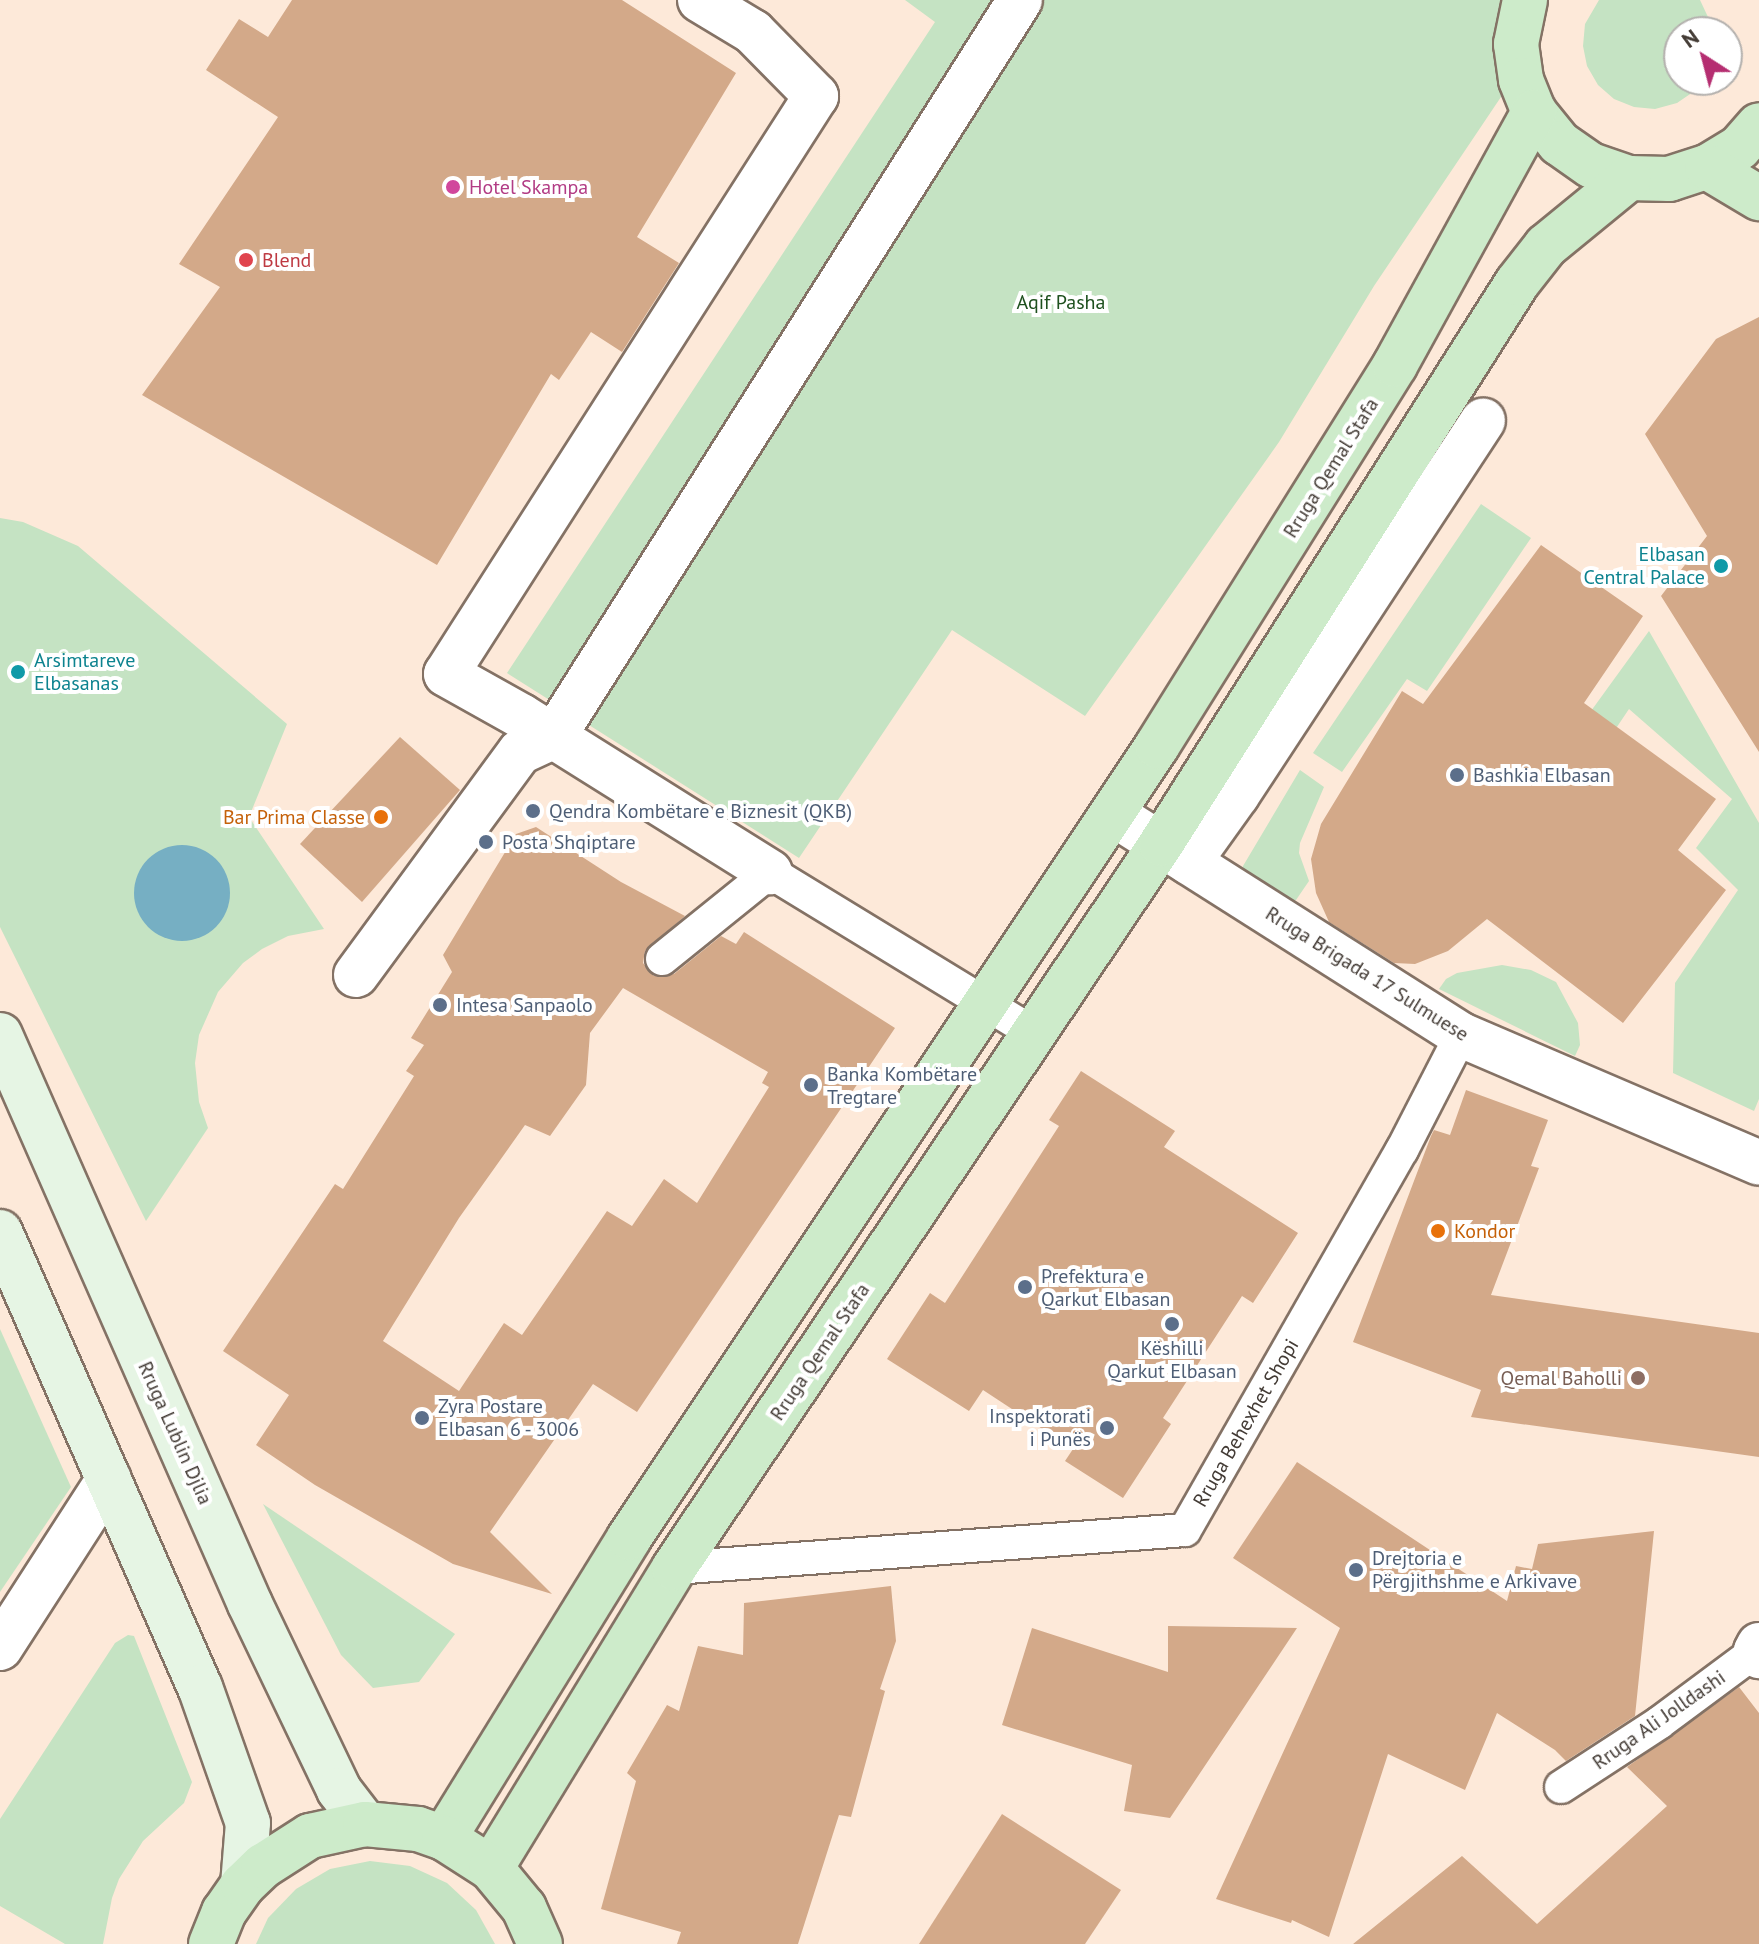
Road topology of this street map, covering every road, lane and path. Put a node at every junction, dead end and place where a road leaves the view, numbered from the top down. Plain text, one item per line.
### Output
1 (700, 0) edge
2 (1020, 0) edge
3 (1525, 0) edge
4 (762, 16) edge
5 (1534, 112) junction
6 (1759, 125) edge
7 (1707, 167) junction
8 (1629, 178) junction
9 (1759, 198) edge
10 (1483, 421) dead end
11 (554, 736) junction
12 (1113, 814) junction
13 (1175, 853) junction
14 (770, 872) junction
15 (662, 959) dead end
16 (356, 975) dead end
17 (987, 1004) junction
18 (1034, 1033) junction
19 (0, 1035) edge
20 (1461, 1035) junction
21 (1759, 1163) edge
22 (0, 1232) edge
23 (109, 1479) junction
24 (674, 1568) junction
25 (0, 1648) edge
26 (1758, 1651) edge
27 (1561, 1787) dead end
28 (365, 1824) junction
29 (444, 1838) junction
30 (491, 1868) junction
31 (243, 1885) junction
32 (211, 1944) edge
33 (540, 1944) edge

1 - 4 street
2 - 11 street
3 - 5 main road
4 - 11 street
5 - 8 main road
5 - 12 main road, Rruga Qemal Stafa
6 - 7 main road
7 - 8 main road
7 - 9 main road
8 - 13 main road, Rruga Qemal Stafa
10 - 13 street
11 - 14 street
11 - 16 street
12 - 13 street
12 - 17 main road, Rruga Qemal Stafa
13 - 18 main road, Rruga Qemal Stafa
13 - 20 street, Rruga Brigada 17 Sulmuese
14 - 15 lane
14 - 17 lane
17 - 18 lane
17 - 29 main road, Rruga Qemal Stafa
18 - 24 main road, Rruga Qemal Stafa
19 - 28 main road, Rruga Lublin Djlia
20 - 21 street, Rruga Brigada 17 Sulmuese
20 - 24 lane, Rruga Behexhet Shopi
22 - 23 main road
23 - 25 street
23 - 31 main road
24 - 30 main road, Rruga Qemal Stafa
26 - 27 lane, Rruga Ali Jolldashi
28 - 29 main road
28 - 31 main road
29 - 30 main road
30 - 33 main road
31 - 32 main road

